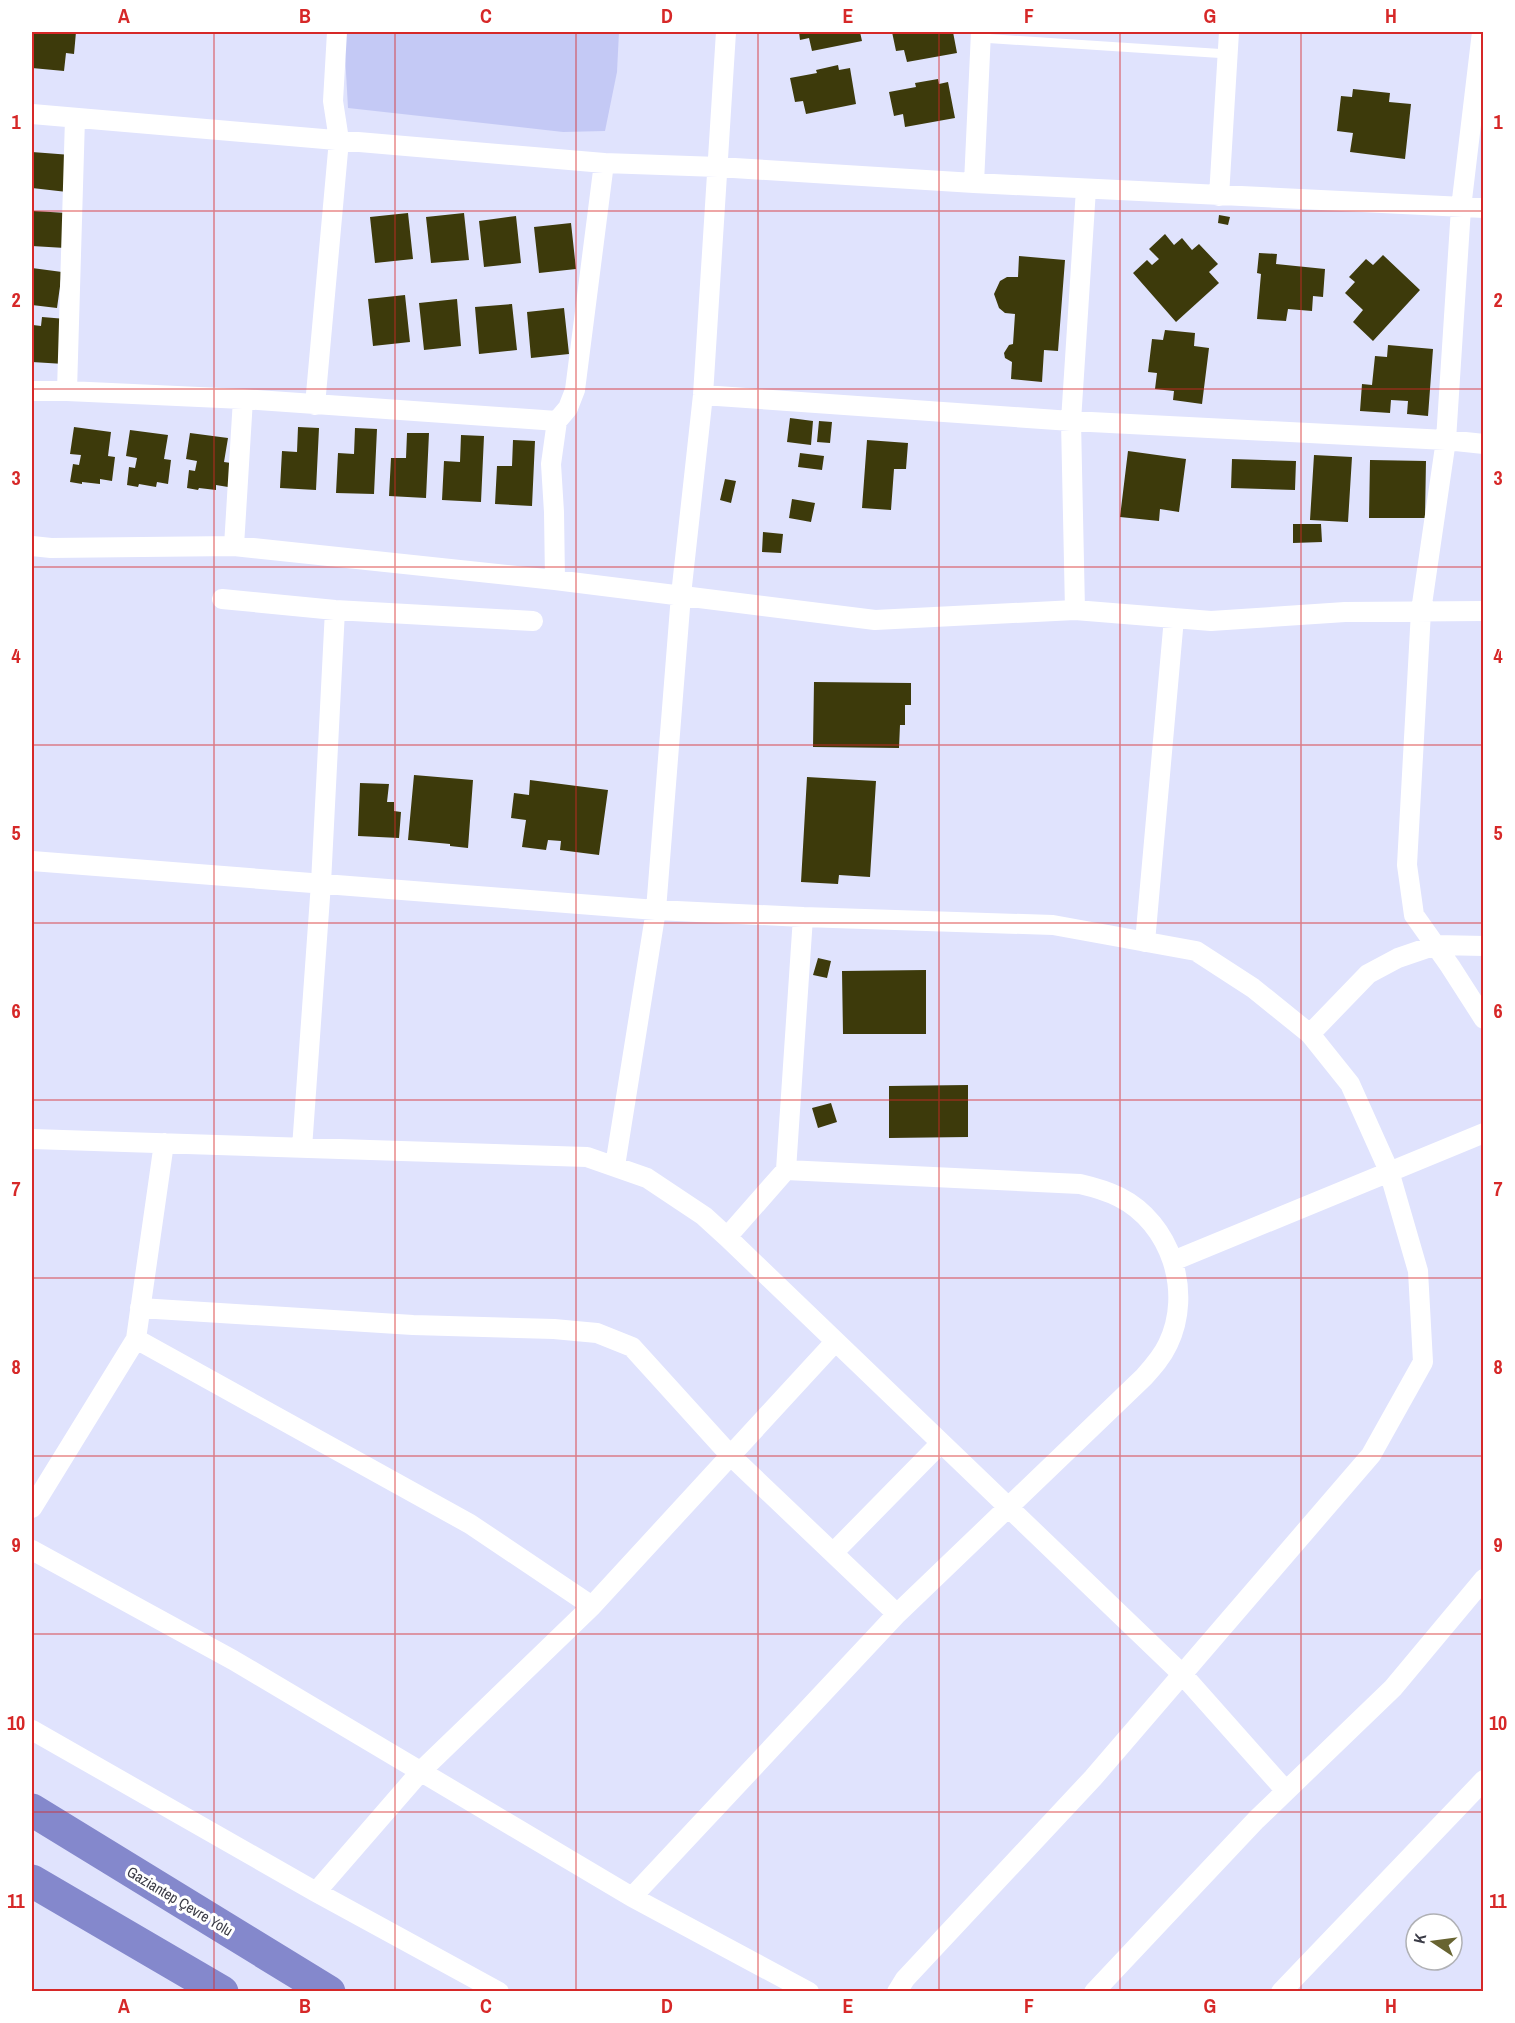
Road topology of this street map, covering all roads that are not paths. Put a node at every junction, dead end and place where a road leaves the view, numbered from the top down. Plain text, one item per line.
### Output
1 (337, 32) edge
2 (726, 32) edge
3 (1229, 32) edge
4 (1482, 32) edge
5 (981, 35) edge
6 (1228, 54) junction
7 (32, 114) edge
8 (75, 118) junction
9 (339, 140) junction
10 (604, 163) junction
11 (718, 167) junction
12 (974, 183) junction
13 (1086, 189) junction
14 (1219, 196) junction
15 (1461, 208) junction
16 (1484, 208) edge
17 (32, 391) edge
18 (67, 391) junction
19 (703, 395) junction
20 (243, 399) junction
21 (315, 405) junction
22 (557, 421) junction
23 (1071, 421) junction
24 (1446, 440) junction
25 (1484, 444) edge
26 (32, 546) edge
27 (234, 546) junction
28 (555, 580) junction
29 (681, 595) junction
30 (222, 599) dead end
31 (336, 610) junction
32 (1075, 610) junction
33 (1484, 610) edge
34 (1421, 611) junction
35 (1174, 618) junction
36 (533, 621) dead end
37 (32, 861) edge
38 (321, 883) junction
39 (656, 910) junction
40 (802, 917) junction
41 (1145, 942) junction
42 (1436, 945) junction
43 (1484, 945) edge
44 (1484, 1019) edge
45 (1310, 1034) junction
46 (1484, 1133) edge
47 (32, 1139) edge
48 (164, 1143) junction
49 (302, 1148) junction
50 (615, 1166) junction
51 (786, 1170) junction
52 (1389, 1171) junction
53 (727, 1237) junction
54 (1173, 1260) junction
55 (140, 1308) junction
56 (136, 1339) junction
57 (835, 1341) junction
58 (941, 1443) junction
59 (730, 1455) junction
60 (1007, 1506) junction
61 (32, 1508) edge
62 (32, 1550) edge
63 (833, 1553) junction
64 (1484, 1579) edge
65 (592, 1606) junction
66 (897, 1614) junction
67 (1182, 1674) junction
68 (32, 1730) edge
69 (421, 1771) junction
70 (1484, 1780) edge
71 (1286, 1791) junction
72 (32, 1810) edge
73 (32, 1881) edge
74 (316, 1892) junction
75 (633, 1897) junction
76 (222, 1992) edge
77 (329, 1992) edge
78 (500, 1992) edge
79 (809, 1992) edge
80 (897, 1992) edge
81 (1094, 1992) edge
82 (1281, 1992) edge

1 - 9 street
2 - 11 street
3 - 6 street
4 - 15 street
5 - 6 lane
5 - 12 street
6 - 14 street
7 - 8 street
8 - 9 street
8 - 18 street
9 - 10 street
9 - 21 street
10 - 11 street
10 - 22 street
11 - 12 street
11 - 19 street
12 - 13 street
13 - 14 street
13 - 23 street
14 - 15 street
15 - 16 street
15 - 24 street
17 - 18 street
18 - 20 street
19 - 23 street
19 - 29 street
20 - 21 street
20 - 27 street
21 - 22 street
22 - 28 street
23 - 24 street
23 - 32 street
24 - 25 street
24 - 34 street
26 - 27 street
27 - 28 street
28 - 29 street
29 - 32 street
29 - 39 street
30 - 31 street
31 - 36 street
31 - 38 street
32 - 35 street
33 - 34 street
34 - 35 street
34 - 42 street
35 - 41 street
37 - 38 street
38 - 39 street
38 - 49 street
39 - 40 street
39 - 50 street
40 - 41 street
40 - 51 street
41 - 45 street
42 - 43 street
42 - 44 street
42 - 45 street
45 - 52 street
46 - 52 street
47 - 48 street
48 - 49 street
48 - 55 street
49 - 50 street
50 - 53 street
51 - 53 street
51 - 54 street
52 - 54 street
52 - 67 street
53 - 57 street
54 - 60 street
55 - 56 street
55 - 59 street
56 - 61 street
56 - 65 street
57 - 58 street
57 - 59 street
58 - 60 street
58 - 63 street
59 - 63 street
59 - 65 street
60 - 66 street
60 - 67 street
62 - 69 street
63 - 66 street
64 - 71 street
65 - 69 street
66 - 75 street
67 - 71 street
67 - 80 street
68 - 74 street
69 - 74 street
69 - 75 street
70 - 82 street
71 - 81 street
72 - 77 highway, Gaziantep Çevre Yolu
73 - 76 highway
74 - 78 street
75 - 79 street

